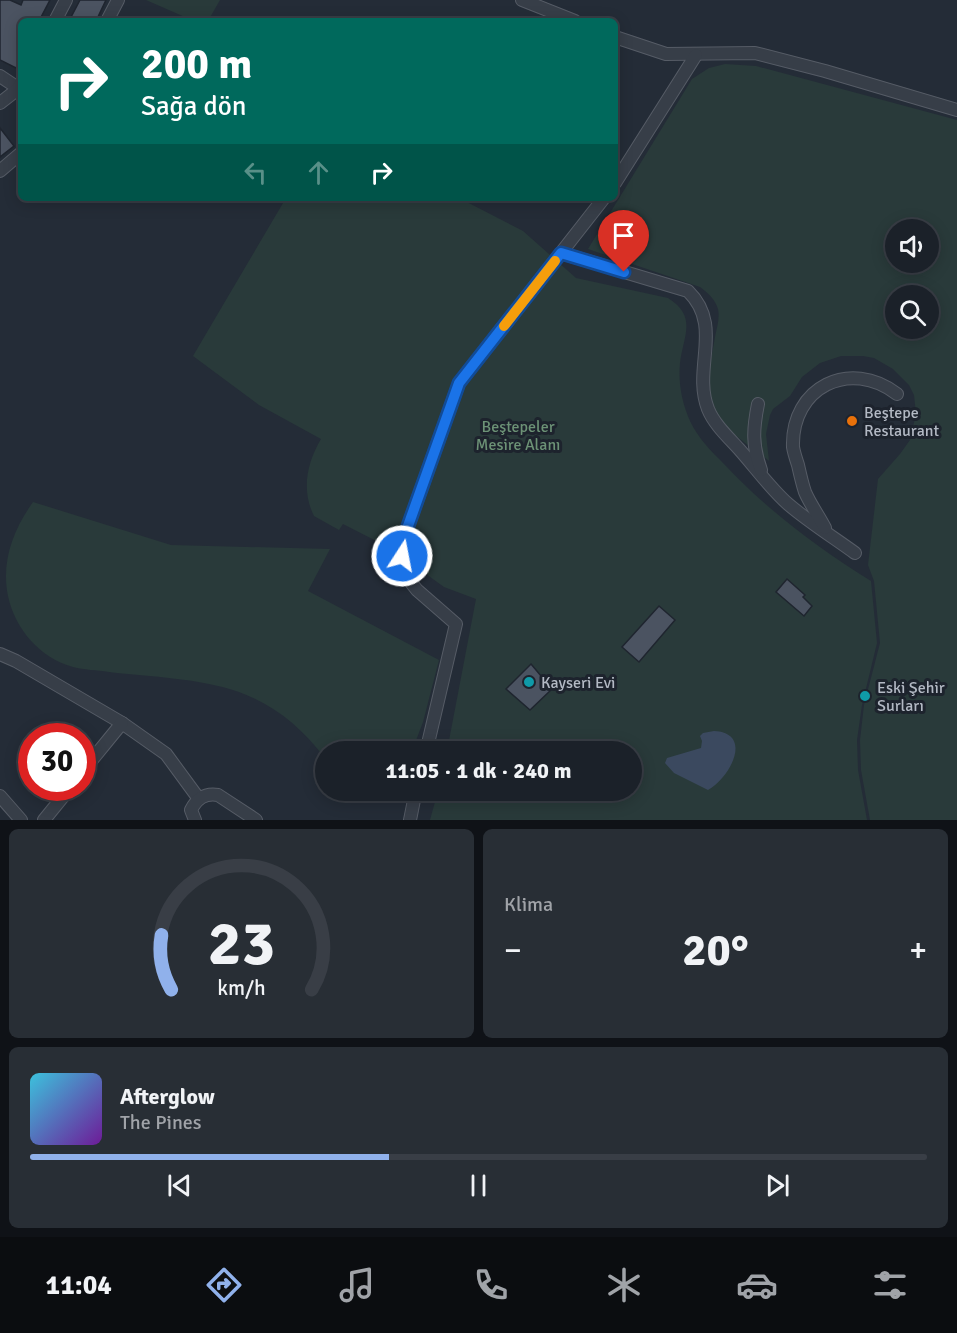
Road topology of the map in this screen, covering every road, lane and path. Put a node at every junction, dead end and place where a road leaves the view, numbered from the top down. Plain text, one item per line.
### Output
1 (66, 0) edge
2 (118, 0) edge
3 (522, 0) edge
4 (57, 18) edge
5 (109, 18) edge
6 (567, 18) edge
7 (618, 38) edge
8 (696, 55) junction
9 (0, 76) edge
10 (18, 86) edge
11 (18, 89) edge
12 (0, 103) edge
13 (957, 110) edge
14 (18, 156) edge
15 (0, 171) edge
16 (618, 178) edge
17 (602, 201) edge
18 (561, 253) junction
19 (897, 394) dead end
20 (758, 404) dead end
21 (763, 476) junction
22 (828, 533) junction
23 (855, 553) dead end
24 (0, 654) edge
25 (122, 723) junction
26 (429, 741) edge
27 (96, 755) edge
28 (0, 796) edge
29 (199, 799) junction
30 (59, 801) edge
31 (414, 801) edge
32 (21, 820) edge
33 (44, 820) edge
34 (195, 820) edge
35 (256, 820) edge
36 (410, 820) edge

1 - 4 street
2 - 5 street
3 - 6 street
7 - 8 street
8 - 13 street
8 - 16 street
9 - 10 street
11 - 12 street
14 - 15 street
17 - 18 street
18 - 21 street
18 - 26 street
19 - 22 street
20 - 21 street
21 - 22 street
22 - 23 street
24 - 25 street
25 - 27 street
25 - 29 street
28 - 32 street
29 - 34 street
29 - 35 street
30 - 33 street
31 - 36 street

